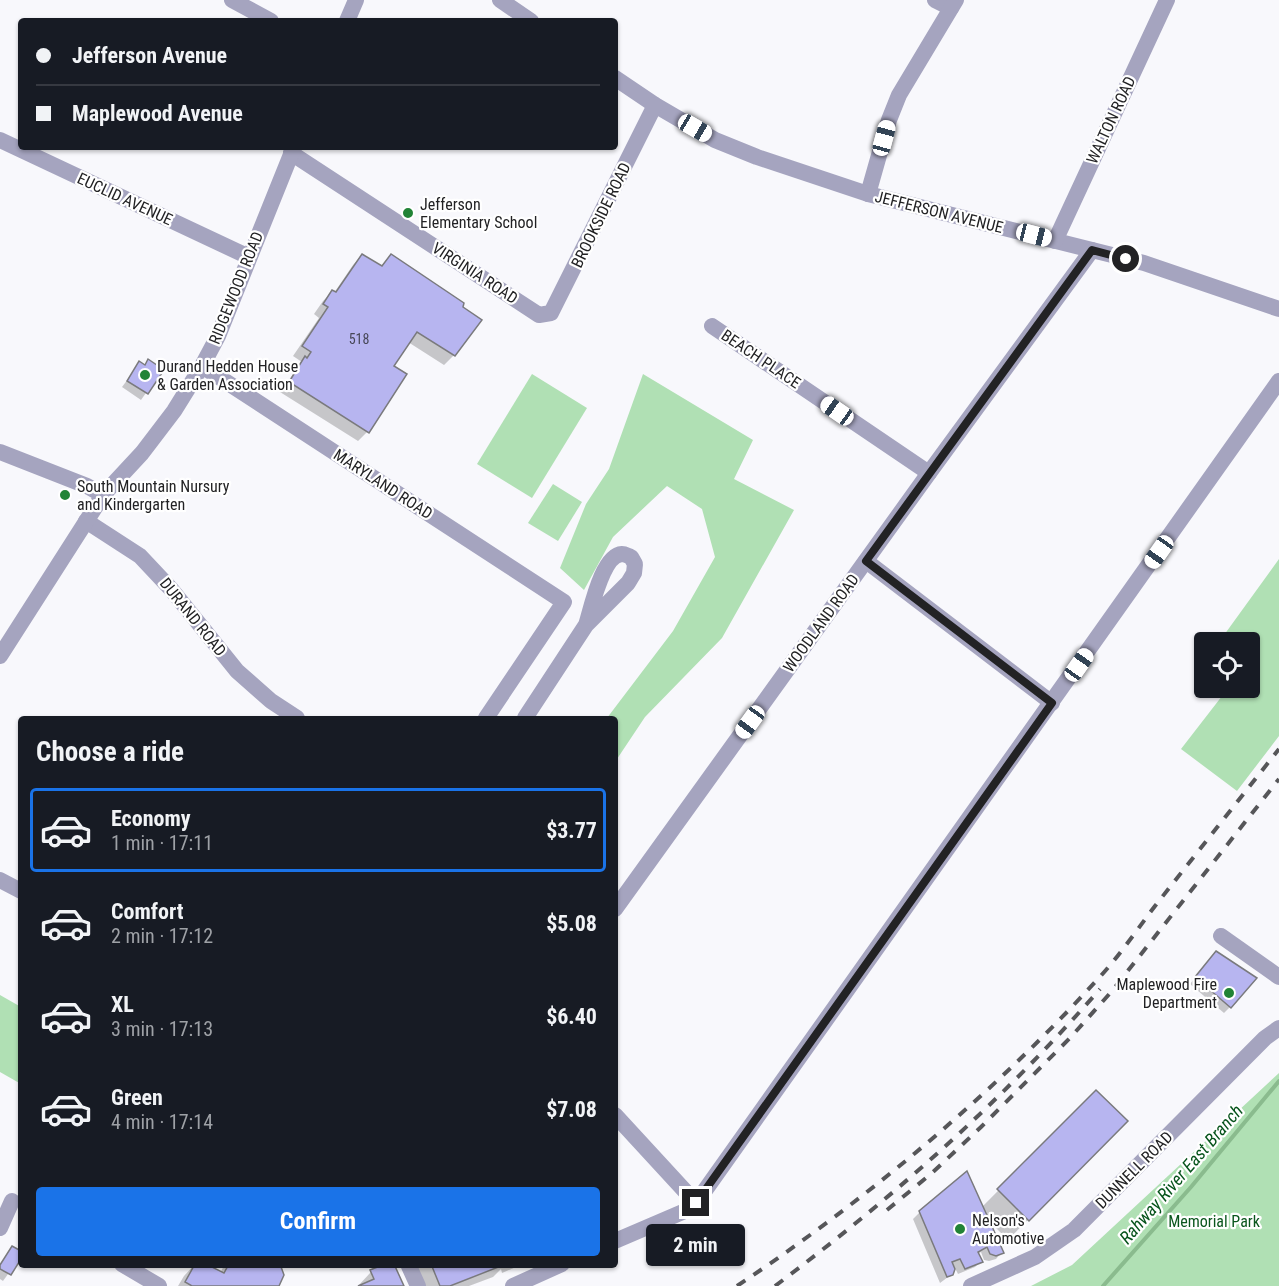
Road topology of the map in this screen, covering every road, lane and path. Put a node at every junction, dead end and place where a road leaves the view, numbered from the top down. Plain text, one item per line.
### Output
1 (232, 0) edge
2 (356, 0) edge
3 (500, 0) edge
4 (935, 0) edge
5 (1167, 0) edge
6 (954, 4) edge
7 (265, 18) edge
8 (348, 18) edge
9 (527, 18) edge
10 (618, 80) edge
11 (655, 105) junction
12 (0, 140) edge
13 (18, 148) edge
14 (21, 150) edge
15 (292, 150) edge
16 (868, 194) junction
17 (1055, 241) junction
18 (1092, 250) junction
19 (249, 257) junction
20 (1279, 309) edge
21 (539, 315) joint
22 (712, 326) dead end
23 (202, 366) junction
24 (1279, 381) edge
25 (0, 452) edge
26 (928, 473) junction
27 (104, 495) junction
28 (86, 521) junction
29 (866, 561) junction
30 (586, 625) dead end
31 (0, 656) edge
32 (1052, 703) junction
33 (294, 716) edge
34 (487, 716) edge
35 (526, 716) edge
36 (0, 880) edge
37 (18, 889) edge
38 (618, 905) edge
39 (1221, 936) dead end
40 (1279, 977) edge
41 (1279, 1028) edge
42 (618, 1119) edge
43 (11, 1200) edge
44 (696, 1203) junction
45 (0, 1228) edge
46 (618, 1240) edge
47 (129, 1268) edge
48 (410, 1268) edge
49 (553, 1268) edge
50 (159, 1286) edge
51 (417, 1286) edge
52 (513, 1286) edge
53 (971, 1286) edge

1 - 7 street
2 - 8 street
3 - 9 street
4 - 6 street
5 - 17 street, WALTON ROAD
6 - 16 street
10 - 11 street, JEFFERSON AVENUE
11 - 16 street, JEFFERSON AVENUE
11 - 21 street, BROOKSIDE ROAD
12 - 13 street, EUCLID AVENUE
14 - 19 street, EUCLID AVENUE
15 - 19 street, RIDGEWOOD ROAD
15 - 21 street, VIRGINIA ROAD
16 - 17 street, JEFFERSON AVENUE
17 - 18 street, JEFFERSON AVENUE
18 - 20 street, JEFFERSON AVENUE
18 - 26 street, WOODLAND ROAD
19 - 23 street, RIDGEWOOD ROAD
22 - 26 street, BEACH PLACE
23 - 27 street, RIDGEWOOD ROAD
23 - 34 street, MARYLAND ROAD
24 - 32 street
25 - 27 street
26 - 29 street, WOODLAND ROAD
27 - 28 street, RIDGEWOOD ROAD
28 - 31 street, RIDGEWOOD ROAD
28 - 33 street, DURAND ROAD
29 - 32 street
29 - 38 street, WOODLAND ROAD
30 - 35 street
32 - 44 street
36 - 37 street
39 - 40 street
41 - 53 street, DUNNELL ROAD
42 - 44 street
43 - 45 street
44 - 46 street
47 - 50 street
48 - 51 street
49 - 52 street

